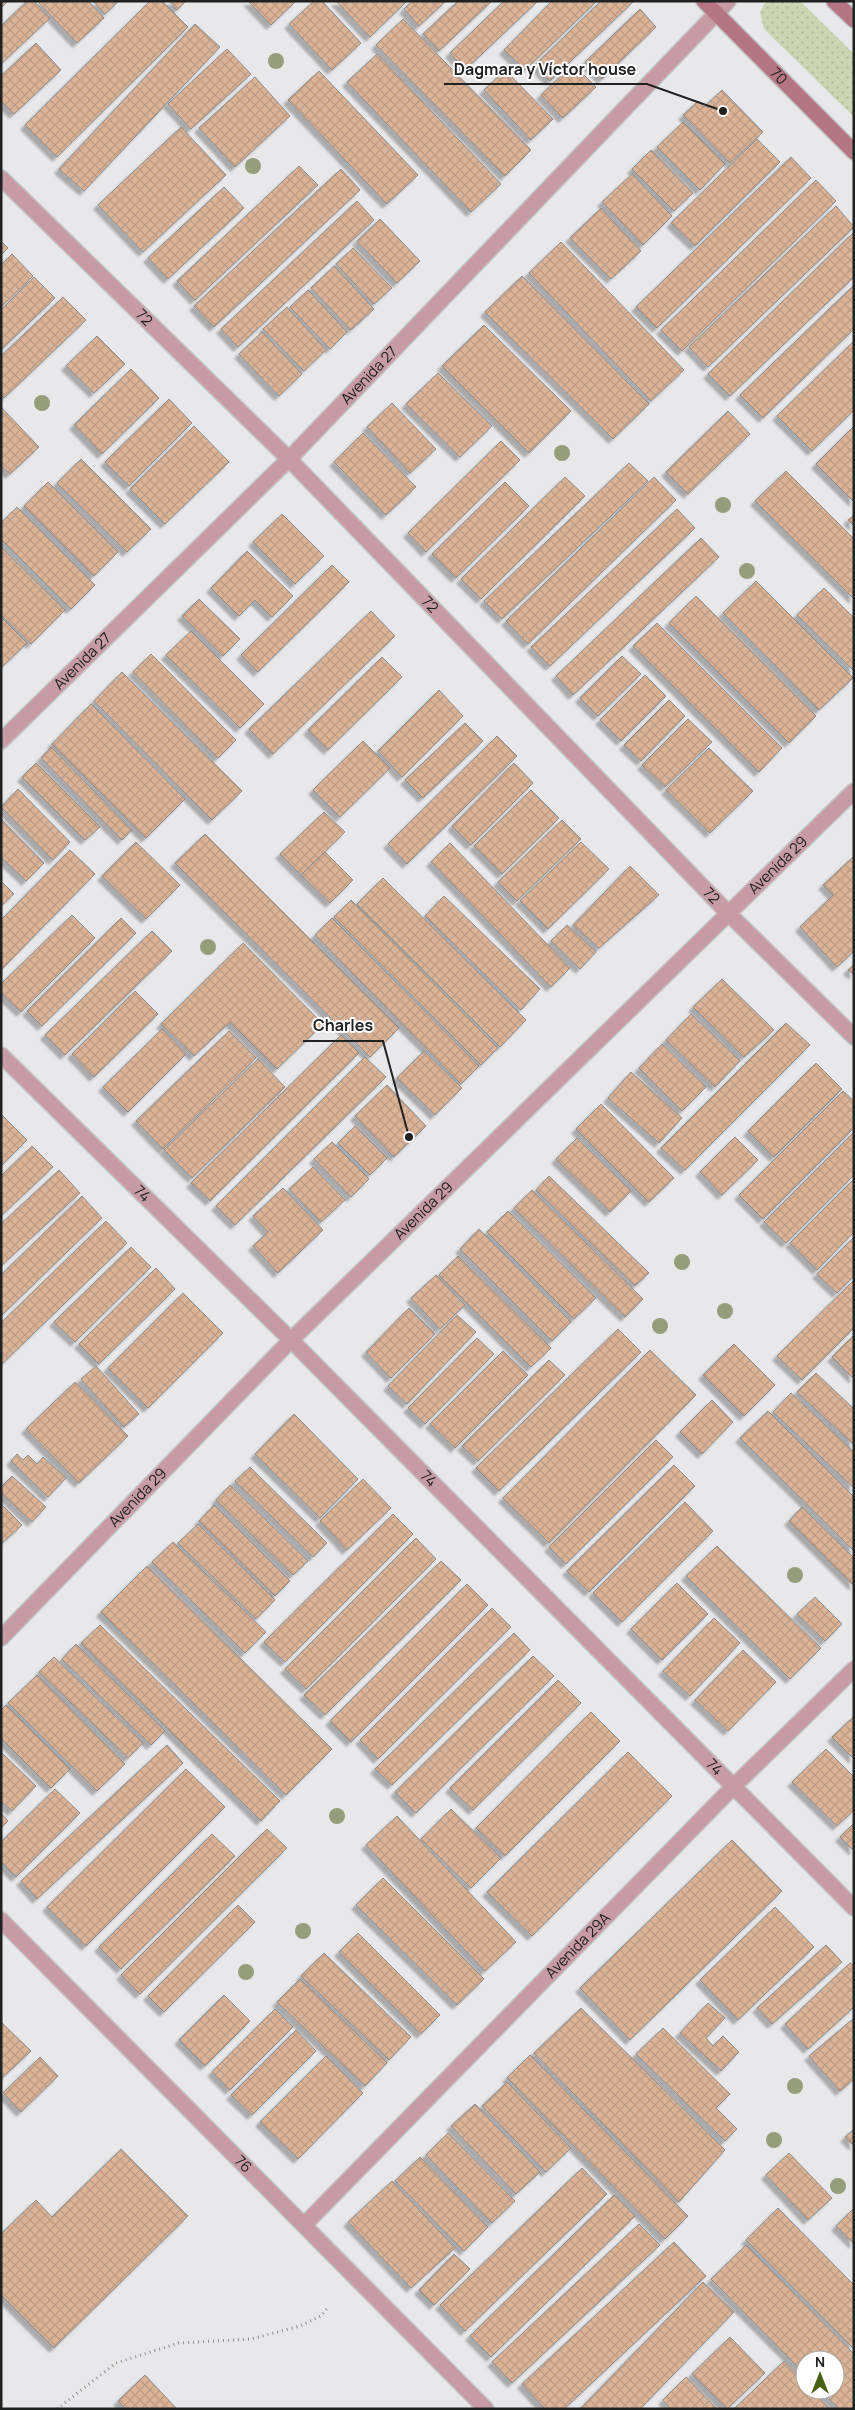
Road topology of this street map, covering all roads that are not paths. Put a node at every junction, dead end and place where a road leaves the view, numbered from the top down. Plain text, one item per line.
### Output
1 (704, 1) edge
2 (728, 1) edge
3 (834, 1) edge
4 (716, 13) junction
5 (854, 20) edge
6 (854, 152) edge
7 (1, 178) edge
8 (289, 459) junction
9 (1, 741) edge
10 (854, 791) edge
11 (729, 914) junction
12 (854, 1037) edge
13 (1, 1054) edge
14 (291, 1340) junction
15 (1, 1638) edge
16 (854, 1669) edge
17 (734, 1786) junction
18 (854, 1908) edge
19 (1, 1920) edge
20 (305, 2224) junction
21 (486, 2409) edge

1 - 4 main road, 70
2 - 4 street, Avenida 27
3 - 5 main road
4 - 6 main road, 70
4 - 8 street, Avenida 27
7 - 8 street, 72
8 - 9 street, Avenida 27
8 - 11 street, 72
10 - 11 street, Avenida 29
11 - 12 street, 72
11 - 14 street, Avenida 29
13 - 14 street, 74
14 - 15 street, Avenida 29
14 - 17 street, 74
16 - 17 street, Avenida 29A
17 - 18 street, 74
17 - 20 street, Avenida 29A
19 - 20 street, 76
20 - 21 street, 76

